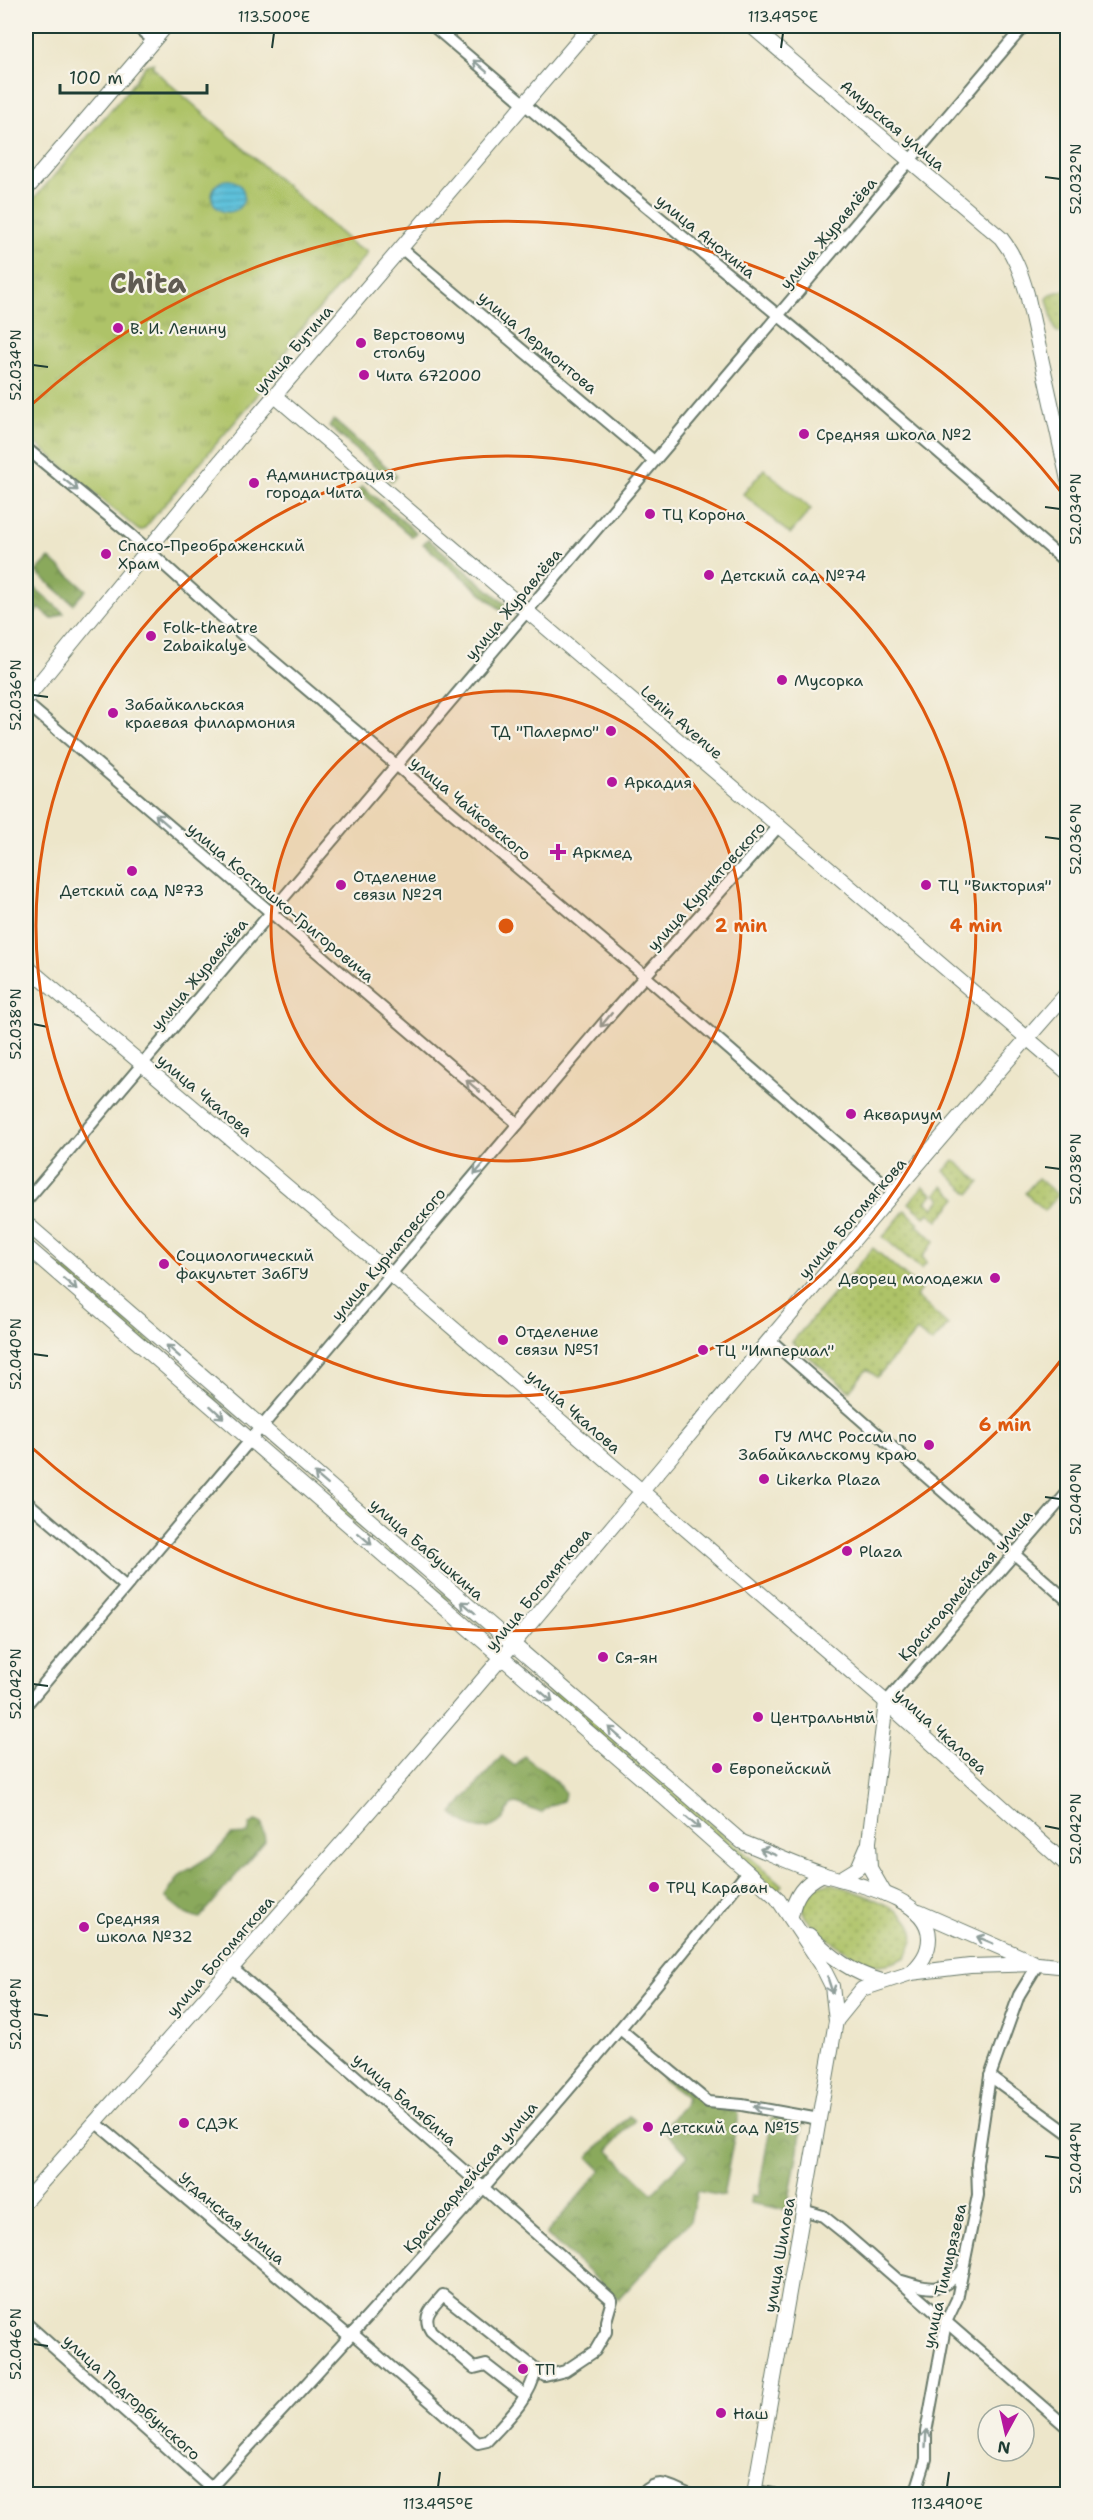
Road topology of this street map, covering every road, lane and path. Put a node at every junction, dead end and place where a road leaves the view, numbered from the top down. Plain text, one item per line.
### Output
1 (136, 26) edge
2 (166, 26) edge
3 (433, 26) edge
4 (591, 26) edge
5 (751, 26) edge
6 (1024, 26) edge
7 (154, 41) junction
8 (525, 104) junction
9 (909, 161) junction
10 (27, 186) edge
11 (401, 248) junction
12 (778, 315) junction
13 (275, 396) junction
14 (26, 448) edge
15 (654, 461) junction
16 (1068, 480) edge
17 (147, 551) junction
18 (1068, 564) edge
19 (528, 610) junction
20 (26, 701) edge
21 (396, 765) junction
22 (779, 826) junction
23 (270, 913) junction
24 (26, 966) edge
25 (645, 976) junction
26 (1068, 992) edge
27 (1027, 1038) junction
28 (143, 1063) junction
29 (1068, 1073) edge
30 (518, 1124) junction
31 (895, 1193) junction
32 (26, 1201) edge
33 (26, 1224) edge
34 (26, 1246) edge
35 (390, 1274) junction
36 (769, 1339) junction
37 (261, 1427) junction
38 (250, 1440) junction
39 (640, 1490) junction
40 (1068, 1492) edge
41 (26, 1501) edge
42 (1014, 1555) junction
43 (125, 1586) junction
44 (1068, 1601) edge
45 (512, 1645) junction
46 (502, 1658) junction
47 (886, 1702) junction
48 (26, 1705) edge
49 (869, 1842) junction
50 (1068, 1866) edge
51 (748, 1871) junction
52 (823, 1874) junction
53 (840, 1879) junction
54 (885, 1894) junction
55 (918, 1911) junction
56 (791, 1916) junction
57 (1038, 1964) junction
58 (1068, 1967) edge
59 (232, 1968) junction
60 (911, 1973) junction
61 (882, 1981) junction
62 (836, 2021) junction
63 (620, 2029) junction
64 (990, 2076) junction
65 (819, 2119) junction
66 (95, 2122) junction
67 (1068, 2133) edge
68 (483, 2186) junction
69 (26, 2200) edge
70 (803, 2210) junction
71 (963, 2270) junction
72 (896, 2279) junction
73 (946, 2322) junction
74 (26, 2323) edge
75 (350, 2335) junction
76 (536, 2369) junction
77 (526, 2396) junction
78 (1068, 2428) edge
79 (211, 2492) edge
80 (754, 2493) edge
81 (642, 2494) edge
82 (688, 2494) edge
83 (773, 2494) edge
84 (915, 2494) edge

1 - 7 street
2 - 7 main road
8 -> 3 street, улица Анохина
4 - 8 main road, улица Бутина
5 - 9 main road, Амурская улица
6 - 9 street, улица Журавлёва
7 - 10 main road
8 - 11 main road, улица Бутина
8 - 12 street, улица Анохина
9 - 12 street, улица Журавлёва
9 - 16 main road, Амурская улица
11 - 13 main road, улица Бутина
11 - 15 street, улица Лермонтова
12 - 15 street, улица Журавлёва
12 - 18 street, улица Анохина
13 - 17 main road, улица Бутина
13 - 19 main road, Lenin Avenue
14 -> 17 street, улица Чайковского
15 - 19 street, улица Журавлёва
17 - 20 main road, улица Бутина
17 - 21 street, улица Чайковского
19 - 21 street, улица Журавлёва
19 - 22 main road, Lenin Avenue
23 -> 20 street, улица Костюшко-Григоровича
21 - 23 street, улица Журавлёва
21 - 25 street, улица Чайковского
22 - 25 street, улица Курнатовского
22 - 27 main road, Lenin Avenue
23 - 28 street, улица Журавлёва
30 -> 23 street, улица Костюшко-Григоровича
24 - 28 main road, улица Чкалова
25 -> 30 street, улица Курнатовского
25 - 31 street, улица Чайковского
26 - 27 main road, улица Богомягкова
27 - 29 main road, Lenin Avenue
27 - 31 main road, улица Богомягкова
28 - 32 street, улица Журавлёва
28 - 35 main road, улица Чкалова
30 -> 35 street, улица Курнатовского
31 - 36 main road, улица Богомягкова
37 -> 33 main road, улица Бабушкина
34 -> 38 main road, улица Бабушкина
35 - 37 street, улица Курнатовского
35 - 39 main road, улица Чкалова
36 - 39 main road, улица Богомягкова
36 - 42 street
37 - 38 street, улица Курнатовского
45 -> 37 main road, улица Бабушкина
38 - 43 street, улица Курнатовского
38 -> 46 main road, улица Бабушкина
39 - 45 main road, улица Богомягкова
39 - 47 main road, улица Чкалова
40 - 42 street, Красноармейская улица
41 - 43 street
42 - 44 street
42 - 47 street, Красноармейская улица
43 - 48 street, улица Курнатовского
45 - 46 main road, улица Богомягкова
52 -> 45 main road, улица Бабушкина
46 -> 51 main road, улица Бабушкина
46 - 59 main road, улица Богомягкова
47 - 49 main road
47 - 50 main road, улица Чкалова
49 - 53 main road
49 - 54 main road
51 - 56 main road, улица Бабушкина
51 - 63 street, Красноармейская улица
52 - 53 main road, улица Бабушкина
52 - 56 main road
53 - 54 main road, улица Бабушкина
54 - 55 main road, улица Бабушкина
57 -> 55 main road, улица Бабушкина
55 - 60 main road
56 - 61 main road
56 -> 62 main road
57 - 58 main road
57 - 60 main road
57 - 64 street, улица Тимирязева
59 - 66 main road, улица Богомягкова
59 - 68 street, улица Балябина
60 - 61 main road
61 - 62 main road
62 - 65 main road, улица Шилова
65 -> 63 street
63 - 68 street, Красноармейская улица
64 - 67 street
64 - 71 street, улица Тимирязева
65 - 70 main road, улица Шилова
66 - 69 main road, улица Богомягкова
66 - 75 street, Угданская улица
68 - 75 street, Красноармейская улица
68 - 76 street, улица Балябина
70 - 72 street
70 - 80 main road, улица Шилова
71 - 72 street
71 - 73 street, улица Тимирязева
72 - 73 street
73 - 78 street
84 -> 73 street, улица Тимирязева
74 - 79 street, улица Подгорбунского
75 - 77 street, Угданская улица
75 - 79 street, Красноармейская улица
76 - 77 street
76 - 77 street
80 - 83 street
81 - 82 street

